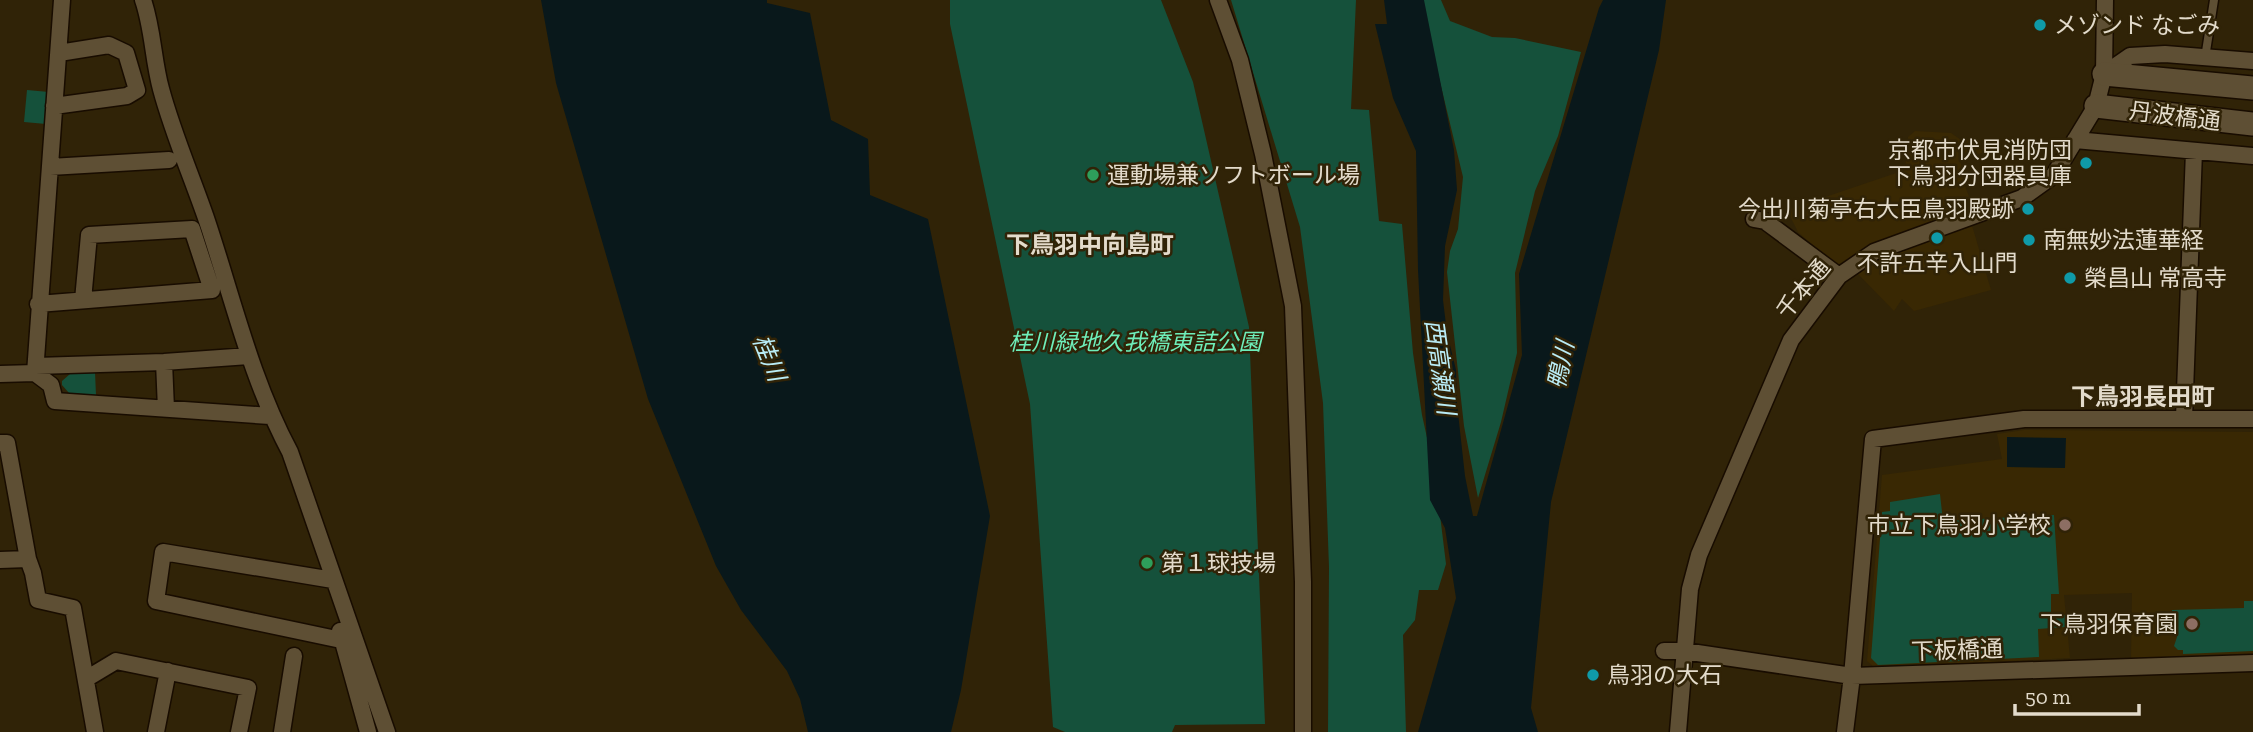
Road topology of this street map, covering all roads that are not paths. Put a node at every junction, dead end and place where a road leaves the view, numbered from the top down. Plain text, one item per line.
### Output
1 (62, 0) edge
2 (143, 0) edge
3 (1218, 0) edge
4 (2105, 0) edge
5 (2214, 0) edge
6 (153, 45) junction
7 (59, 53) junction
8 (126, 54) junction
9 (2205, 58) junction
10 (2253, 61) edge
11 (2104, 74) junction
12 (2253, 88) edge
13 (54, 106) junction
14 (2096, 106) junction
15 (2253, 124) edge
16 (2076, 140) junction
17 (2194, 151) junction
18 (2253, 156) edge
19 (169, 160) dead end
20 (50, 167) junction
21 (1754, 219) dead end
22 (200, 225) junction
23 (1839, 276) junction
24 (83, 300) junction
25 (38, 304) junction
26 (249, 356) junction
27 (164, 362) junction
28 (35, 370) junction
29 (0, 374) edge
30 (166, 409) junction
31 (270, 415) junction
32 (2184, 418) junction
33 (2253, 419) edge
34 (0, 443) edge
35 (28, 559) junction
36 (0, 560) edge
37 (333, 580) junction
38 (341, 640) junction
39 (1664, 651) dead end
40 (1684, 651) junction
41 (294, 656) dead end
42 (2253, 663) edge
43 (168, 671) junction
44 (1853, 676) junction
45 (86, 678) junction
46 (95, 732) edge
47 (156, 732) edge
48 (239, 732) edge
49 (282, 732) edge
50 (368, 732) edge
51 (387, 732) edge
52 (1303, 732) edge
53 (1678, 732) edge
54 (1845, 732) edge

1 - 7 street
2 - 6 street
3 - 52 street
4 - 11 street, 千本通
5 - 9 lane
6 - 8 street
6 - 22 street
7 - 8 street
7 - 13 street
8 - 13 street
9 - 10 street
9 - 11 street
11 - 12 street, 丹波橋通
11 - 14 street, 千本通
13 - 20 street
14 - 15 street, 丹波橋通
14 - 16 street, 千本通
16 - 17 street
16 - 23 street, 千本通
17 - 18 street
17 - 32 street
19 - 20 street
20 - 25 street
21 - 23 street
22 - 24 street
22 - 24 street
22 - 26 street
23 - 40 street, 千本通
24 - 25 street
25 - 28 street
26 - 27 street
26 - 31 street
27 - 28 street
27 - 30 street
28 - 29 street
28 - 30 street
30 - 31 street
31 - 37 street
32 - 33 street
32 - 44 street
34 - 35 street
35 - 36 street
35 - 45 street
37 - 38 street
37 - 38 street
37 - 51 street
38 - 50 street
39 - 40 street, 下板橋通
40 - 44 street, 下板橋通
40 - 53 street, 千本通
41 - 49 street
42 - 44 street, 下板橋通
43 - 45 street
43 - 47 street
43 - 48 street
44 - 54 street
45 - 46 street

